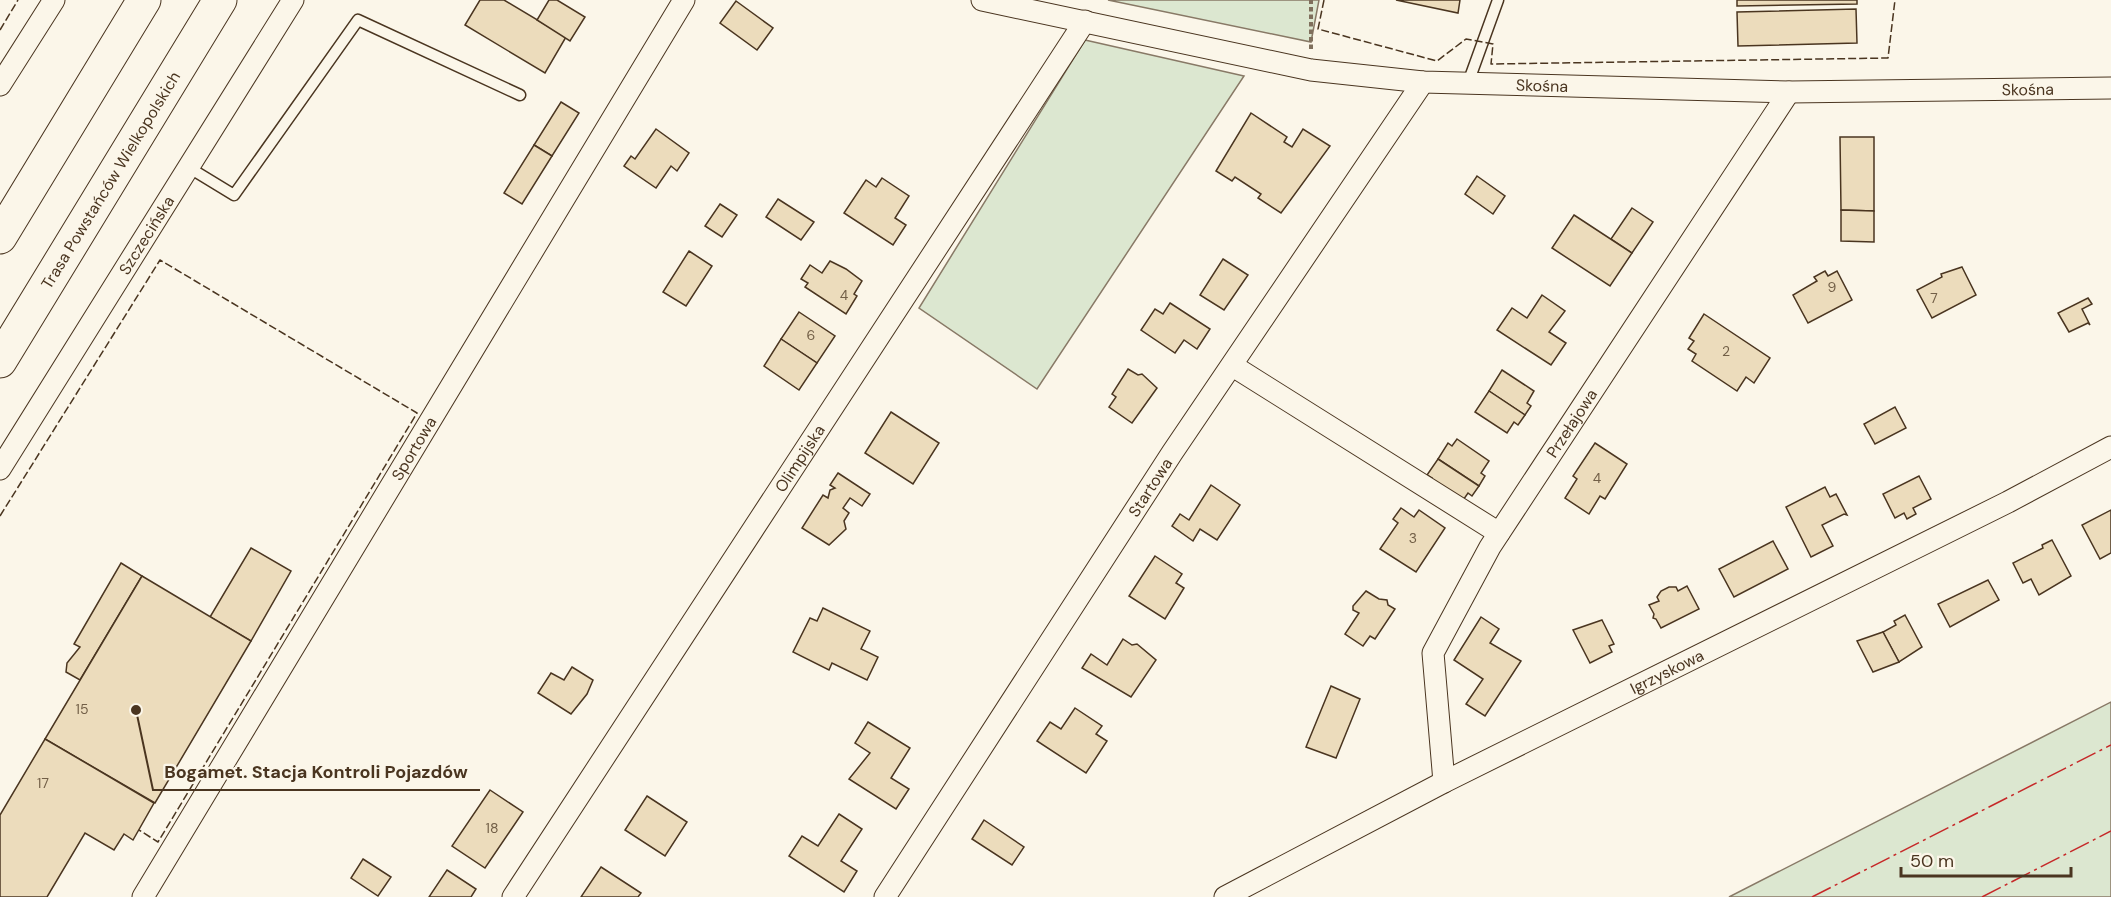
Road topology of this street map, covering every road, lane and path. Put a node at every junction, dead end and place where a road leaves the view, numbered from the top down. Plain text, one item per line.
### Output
1 (54, 0) edge
2 (144, 0) edge
3 (220, 0) edge
4 (293, 0) edge
5 (684, 0) edge
6 (982, 0) edge
7 (1311, 0) edge
8 (1498, 0) edge
9 (1084, 21) junction
10 (1311, 70) junction
11 (1423, 82) junction
12 (1468, 83) junction
13 (0, 84) edge
14 (2111, 88) edge
15 (1789, 92) junction
16 (520, 95) dead end
17 (188, 167) junction
18 (0, 237) edge
19 (0, 361) edge
20 (1233, 366) junction
21 (2111, 447) edge
22 (0, 469) edge
23 (1499, 533) junction
24 (1444, 782) junction
25 (143, 897) edge
26 (513, 897) edge
27 (885, 897) edge
28 (1225, 897) edge

1 - 13 street
2 - 18 highway
3 - 19 highway, Trasa Powstańców Wielkopolskich
4 - 17 street, Szczecińska
5 - 25 street, Sportowa
6 - 9 street, Skośna
7 - 10 path
8 - 12 lane
9 - 10 street, Skośna
9 - 26 street, Olimpijska
10 - 11 street, Skośna
11 - 12 street, Skośna
11 - 20 street, Startowa
12 - 15 street, Skośna
14 - 15 street, Skośna
15 - 23 street, Przełajowa
16 - 17 lane
17 - 22 street, Szczecińska
20 - 23 street
20 - 27 street, Startowa
21 - 24 street, Igrzyskowa
23 - 24 street, Przełajowa
24 - 28 street, Igrzyskowa

